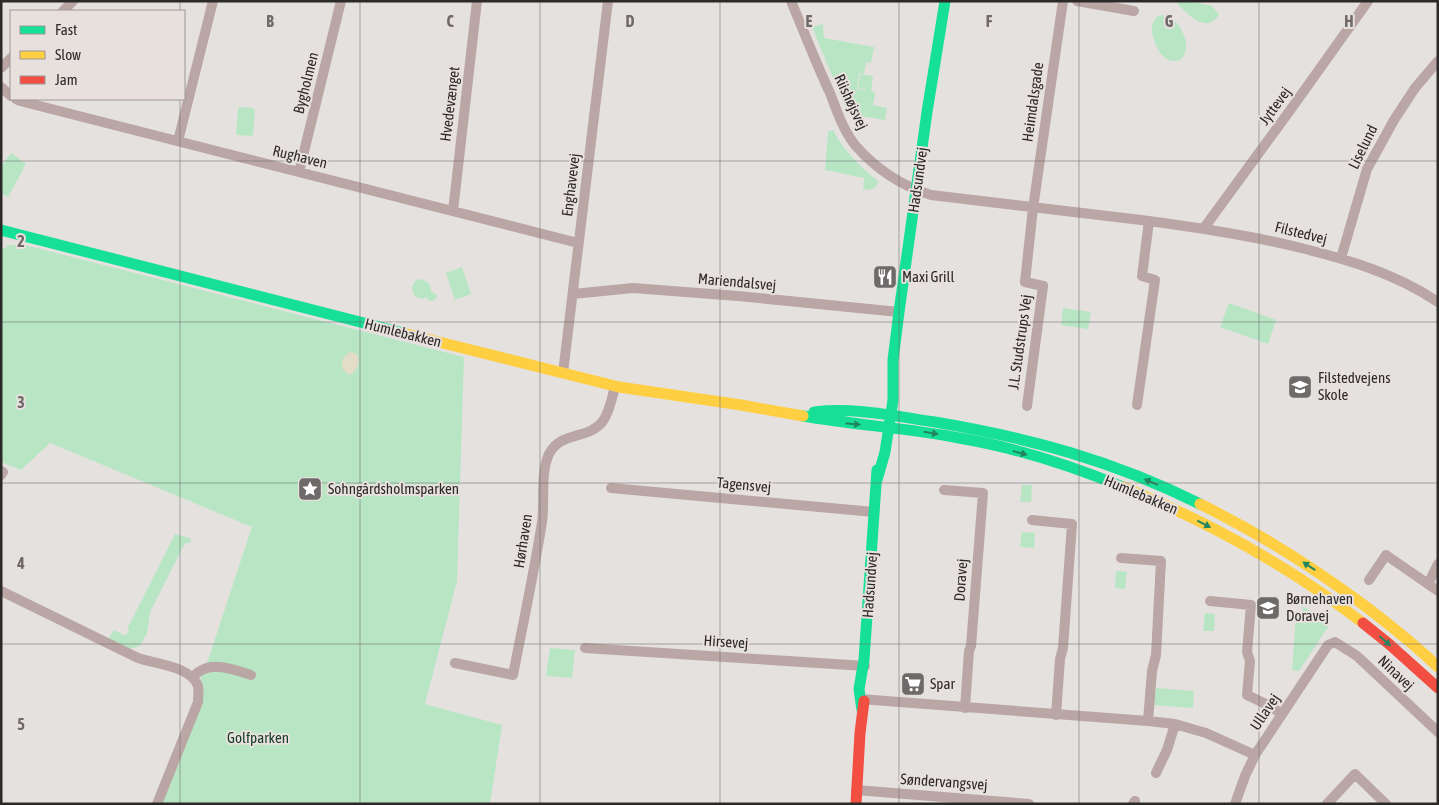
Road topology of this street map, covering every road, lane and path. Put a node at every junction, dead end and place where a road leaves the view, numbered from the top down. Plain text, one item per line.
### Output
1 (73, 1) edge
2 (213, 1) edge
3 (341, 1) edge
4 (477, 1) edge
5 (608, 1) edge
6 (790, 1) edge
7 (944, 1) edge
8 (1064, 1) edge
9 (1077, 1) edge
10 (1368, 1) edge
11 (63, 10) edge
12 (1134, 11) dead end
13 (10, 59) edge
14 (1438, 61) edge
15 (1, 68) edge
16 (18, 100) edge
17 (178, 141) junction
18 (300, 172) junction
19 (916, 190) junction
20 (1033, 208) junction
21 (453, 211) junction
22 (1149, 221) junction
23 (1204, 228) junction
24 (1, 232) edge
25 (578, 243) junction
26 (1341, 258) junction
27 (573, 294) junction
28 (1438, 302) edge
29 (899, 312) junction
30 (563, 373) junction
31 (615, 386) junction
32 (1137, 404) dead end
33 (1027, 406) dead end
34 (795, 414) junction
35 (886, 414) junction
36 (884, 427) junction
37 (1, 471) edge
38 (1, 475) edge
39 (611, 488) dead end
40 (944, 490) dead end
41 (874, 512) junction
42 (1032, 520) dead end
43 (1121, 558) dead end
44 (1438, 564) edge
45 (1369, 580) dead end
46 (1428, 584) junction
47 (1, 591) edge
48 (1438, 591) edge
49 (1210, 601) dead end
50 (1331, 643) joint
51 (585, 648) dead end
52 (455, 663) dead end
53 (864, 664) junction
54 (1438, 667) edge
55 (251, 675) dead end
56 (193, 678) junction
57 (1438, 688) edge
58 (862, 703) junction
59 (965, 708) junction
60 (1282, 714) junction
61 (1056, 715) junction
62 (1148, 721) junction
63 (1175, 724) junction
64 (1438, 732) edge
65 (1255, 754) junction
66 (1156, 773) dead end
67 (856, 790) junction
68 (157, 804) edge
69 (856, 804) edge
70 (1029, 804) edge
71 (1235, 804) edge
72 (1327, 804) edge
73 (1386, 804) edge

1 - 11 street
2 - 17 street
3 - 18 street, Bygholmen
4 - 21 street, Hvedevænget
5 - 25 street, Enghavevej
6 - 19 street, Riishøjsvej
7 - 19 street, Hadsundvej
8 - 20 street, Heimdalsgade
9 - 12 street
10 - 23 street, Jyttevej
13 - 15 street
14 - 26 street, Liselund
16 - 17 street, Rughaven
17 - 18 street, Rughaven
18 - 21 street, Rughaven
19 - 20 street, Filstedvej
19 - 29 street, Hadsundvej
20 - 22 street, Filstedvej
20 - 33 street, J.L. Studstrups Vej
21 - 25 street, Rughaven
22 - 23 street, Filstedvej
22 - 32 street
23 - 26 street, Filstedvej
24 - 30 street, Humlebakken
25 - 27 street, Enghavevej
26 - 28 street, Filstedvej
27 - 29 street, Mariendalsvej
27 - 30 street, Enghavevej
29 - 35 street, Hadsundvej
30 - 31 street, Humlebakken
31 - 34 street, Humlebakken
31 - 52 street, Hørhaven
34 - 35 street, Humlebakken
34 -> 36 street, Humlebakken
35 - 36 street, Hadsundvej
54 -> 35 street, Humlebakken
36 - 41 street, Hadsundvej
36 -> 57 street, Humlebakken
37 - 38 street
39 - 41 street, Tagensvej
40 - 59 street, Doravej
41 - 53 street, Hadsundvej
42 - 61 street
43 - 62 street
44 - 46 street
45 - 46 street
46 - 48 street
47 - 56 street
49 - 60 street
50 - 60 street, Ullavej
50 - 64 street, Ninavej
51 - 53 street, Hirsevej
53 - 58 street, Hadsundvej
55 - 56 street
56 - 68 street
58 - 59 street
58 - 67 street, Hadsundvej
59 - 61 street
60 - 65 street, Ullavej
61 - 62 street
62 - 63 street
63 - 65 street
63 - 66 street
65 - 71 street, Ullavej
67 - 69 street, Hadsundvej
67 - 70 street, Søndervangsvej
72 - 73 street

